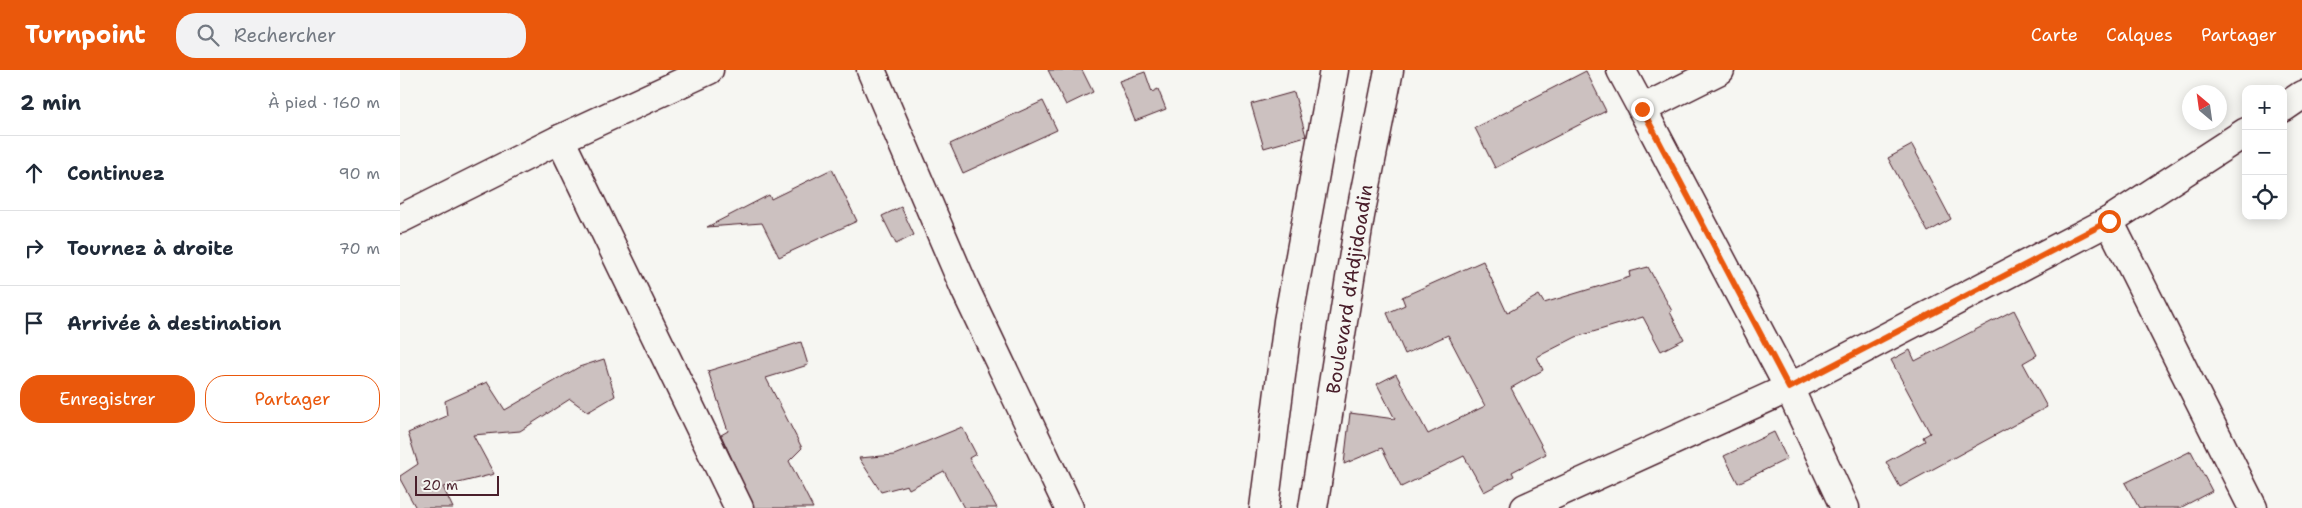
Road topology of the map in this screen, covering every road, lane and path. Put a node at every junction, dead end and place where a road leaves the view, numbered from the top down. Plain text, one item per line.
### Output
1 (709, 70) edge
2 (871, 70) edge
3 (1334, 70) edge
4 (1389, 70) edge
5 (1621, 70) edge
6 (1720, 70) edge
7 (2302, 95) edge
8 (2287, 105) edge
9 (1642, 109) junction
10 (2242, 135) edge
11 (560, 139) junction
12 (400, 219) edge
13 (2109, 221) junction
14 (1789, 388) junction
15 (738, 508) edge
16 (1069, 508) edge
17 (1264, 508) edge
18 (1313, 508) edge
19 (1525, 508) edge
20 (1846, 508) edge
21 (2253, 508) edge

1 - 11 street
2 - 16 street
3 - 17 street
4 - 18 street, Boulevard d'Adjidoadin
5 - 9 street
6 - 9 street
7 - 8 street
9 - 14 street
10 - 13 street
11 - 12 street
11 - 15 street
13 - 14 street
13 - 21 street
14 - 19 street
14 - 20 street

